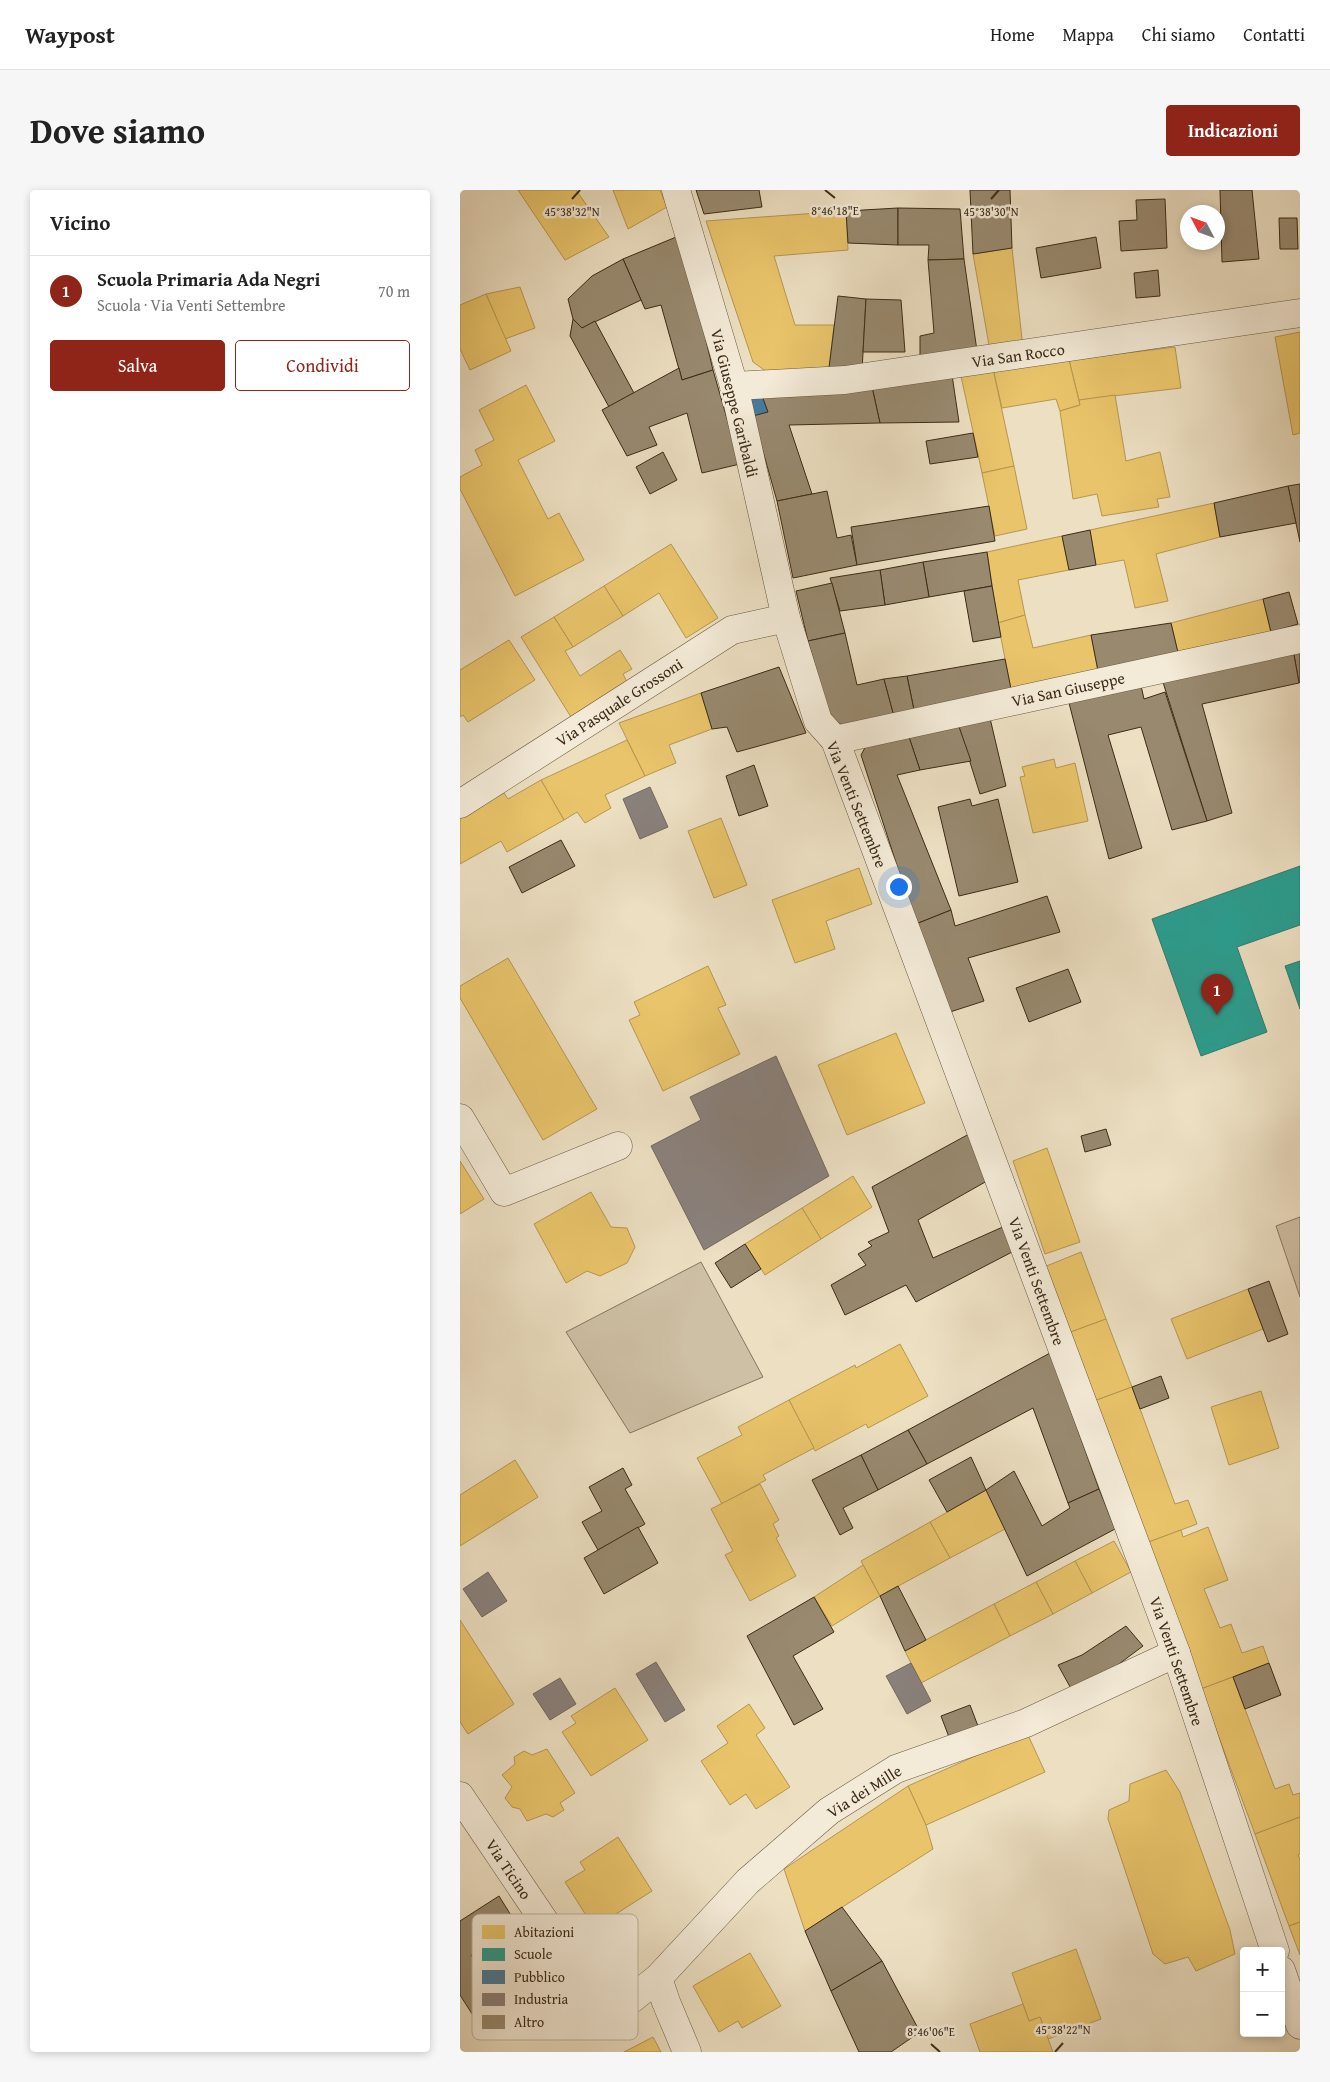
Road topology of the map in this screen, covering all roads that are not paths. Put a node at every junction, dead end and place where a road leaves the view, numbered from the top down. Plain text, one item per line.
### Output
1 (676, 190) edge
2 (1300, 313) edge
3 (734, 386) junction
4 (786, 618) junction
5 (1300, 639) edge
6 (835, 740) junction
7 (460, 804) edge
8 (460, 1118) edge
9 (618, 1146) dead end
10 (1176, 1653) junction
11 (460, 1796) edge
12 (539, 1914) edge
13 (1274, 1947) edge
14 (658, 1978) junction
15 (1285, 1980) edge
16 (638, 1994) edge
17 (1297, 2009) edge
18 (687, 2052) edge

1 - 3 street, Via Giuseppe Garibaldi
2 - 3 street, Via San Rocco
3 - 4 street, Via Giuseppe Garibaldi
4 - 6 street, Via Venti Settembre
4 - 7 street, Via Pasquale Grossoni
5 - 6 street, Via San Giuseppe
6 - 10 street, Via Venti Settembre
8 - 9 street
10 - 13 street, Via Venti Settembre
10 - 14 street, Via dei Mille
11 - 12 street, Via Ticino
14 - 16 street, Via dei Mille
14 - 18 street
15 - 17 street

